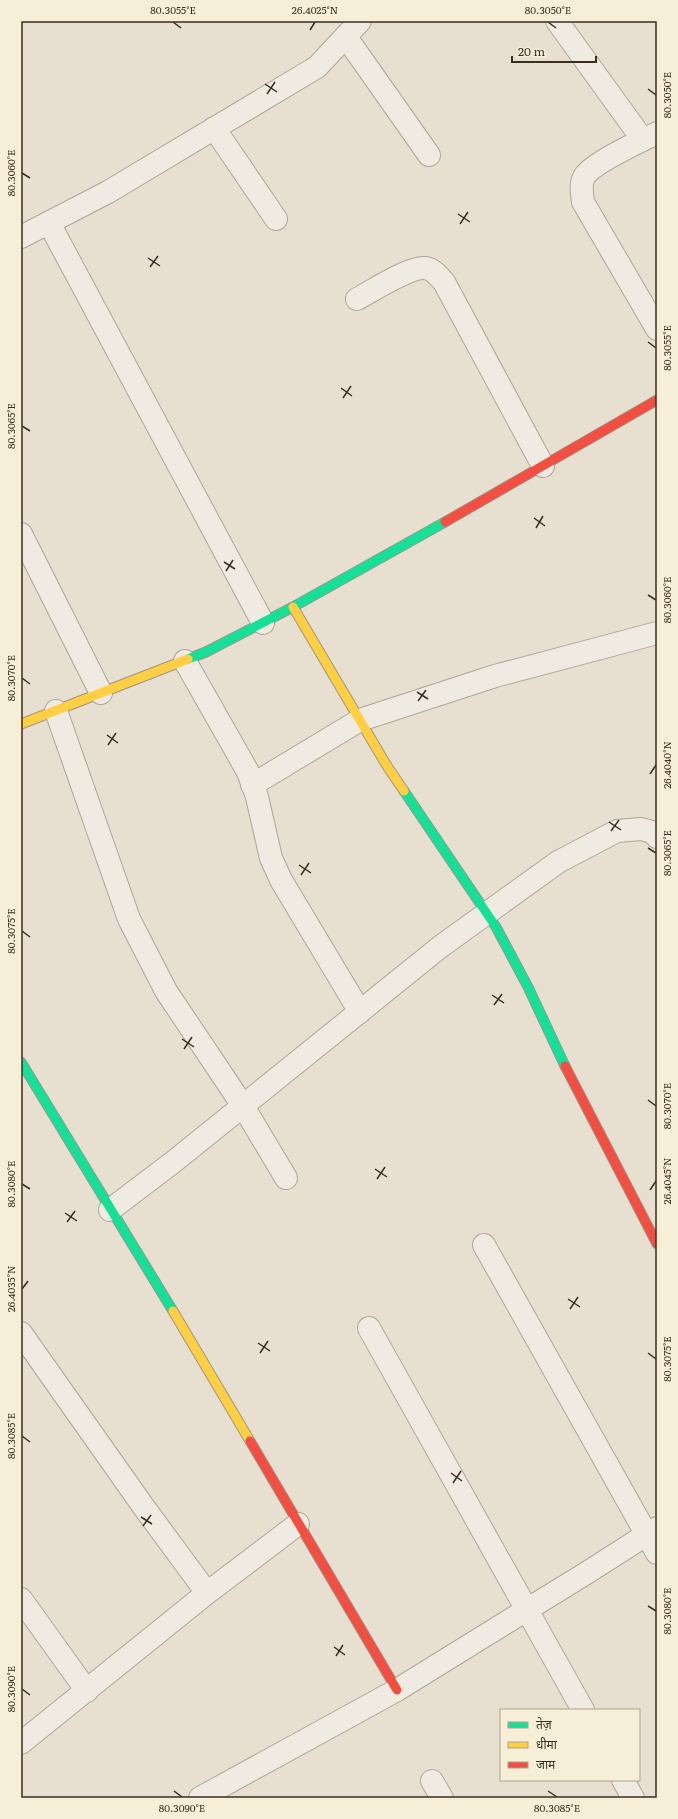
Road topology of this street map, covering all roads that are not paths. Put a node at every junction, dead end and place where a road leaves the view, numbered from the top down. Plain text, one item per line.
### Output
1 (360, 21) edge
2 (557, 21) edge
3 (346, 37) junction
4 (214, 128) junction
5 (650, 136) edge
6 (429, 155) dead end
7 (276, 219) dead end
8 (49, 223) junction
9 (21, 237) edge
10 (357, 299) dead end
11 (657, 329) edge
12 (657, 400) edge
13 (543, 466) junction
14 (21, 534) edge
15 (293, 607) junction
16 (263, 623) junction
17 (657, 633) edge
18 (186, 661) junction
19 (101, 693) junction
20 (56, 710) junction
21 (360, 720) junction
22 (21, 724) edge
23 (252, 785) junction
24 (657, 837) edge
25 (487, 914) junction
26 (360, 1012) junction
27 (21, 1062) edge
28 (243, 1106) junction
29 (286, 1178) dead end
30 (110, 1210) junction
31 (657, 1244) edge
32 (484, 1245) dead end
33 (369, 1328) dead end
34 (21, 1333) edge
35 (298, 1524) junction
36 (653, 1538) edge
37 (208, 1593) junction
38 (21, 1599) edge
39 (527, 1610) junction
40 (396, 1690) junction
41 (87, 1691) junction
42 (582, 1709) edge
43 (21, 1743) edge
44 (624, 1781) edge
45 (200, 1798) edge
46 (633, 1798) edge

1 - 3 street
2 - 5 street
3 - 4 street
3 - 6 street
4 - 7 street
4 - 8 street
5 - 11 street
8 - 9 street
8 - 16 street
10 - 13 street
12 - 13 street
13 - 15 street
14 - 19 street
15 - 16 street
15 - 21 street
16 - 18 street
17 - 21 street
18 - 19 street
18 - 23 street
19 - 20 street
20 - 22 street
20 - 28 street
21 - 23 street
21 - 25 street
23 - 26 street
24 - 25 street
25 - 26 street
25 - 31 street
26 - 28 street
27 - 30 street
28 - 29 street
28 - 30 street
30 - 35 street
32 - 36 street
33 - 39 street
34 - 37 street
35 - 37 street
35 - 40 street
36 - 39 street
37 - 41 street
38 - 41 street
39 - 40 street
39 - 42 street
40 - 45 street
41 - 43 street
44 - 46 street

